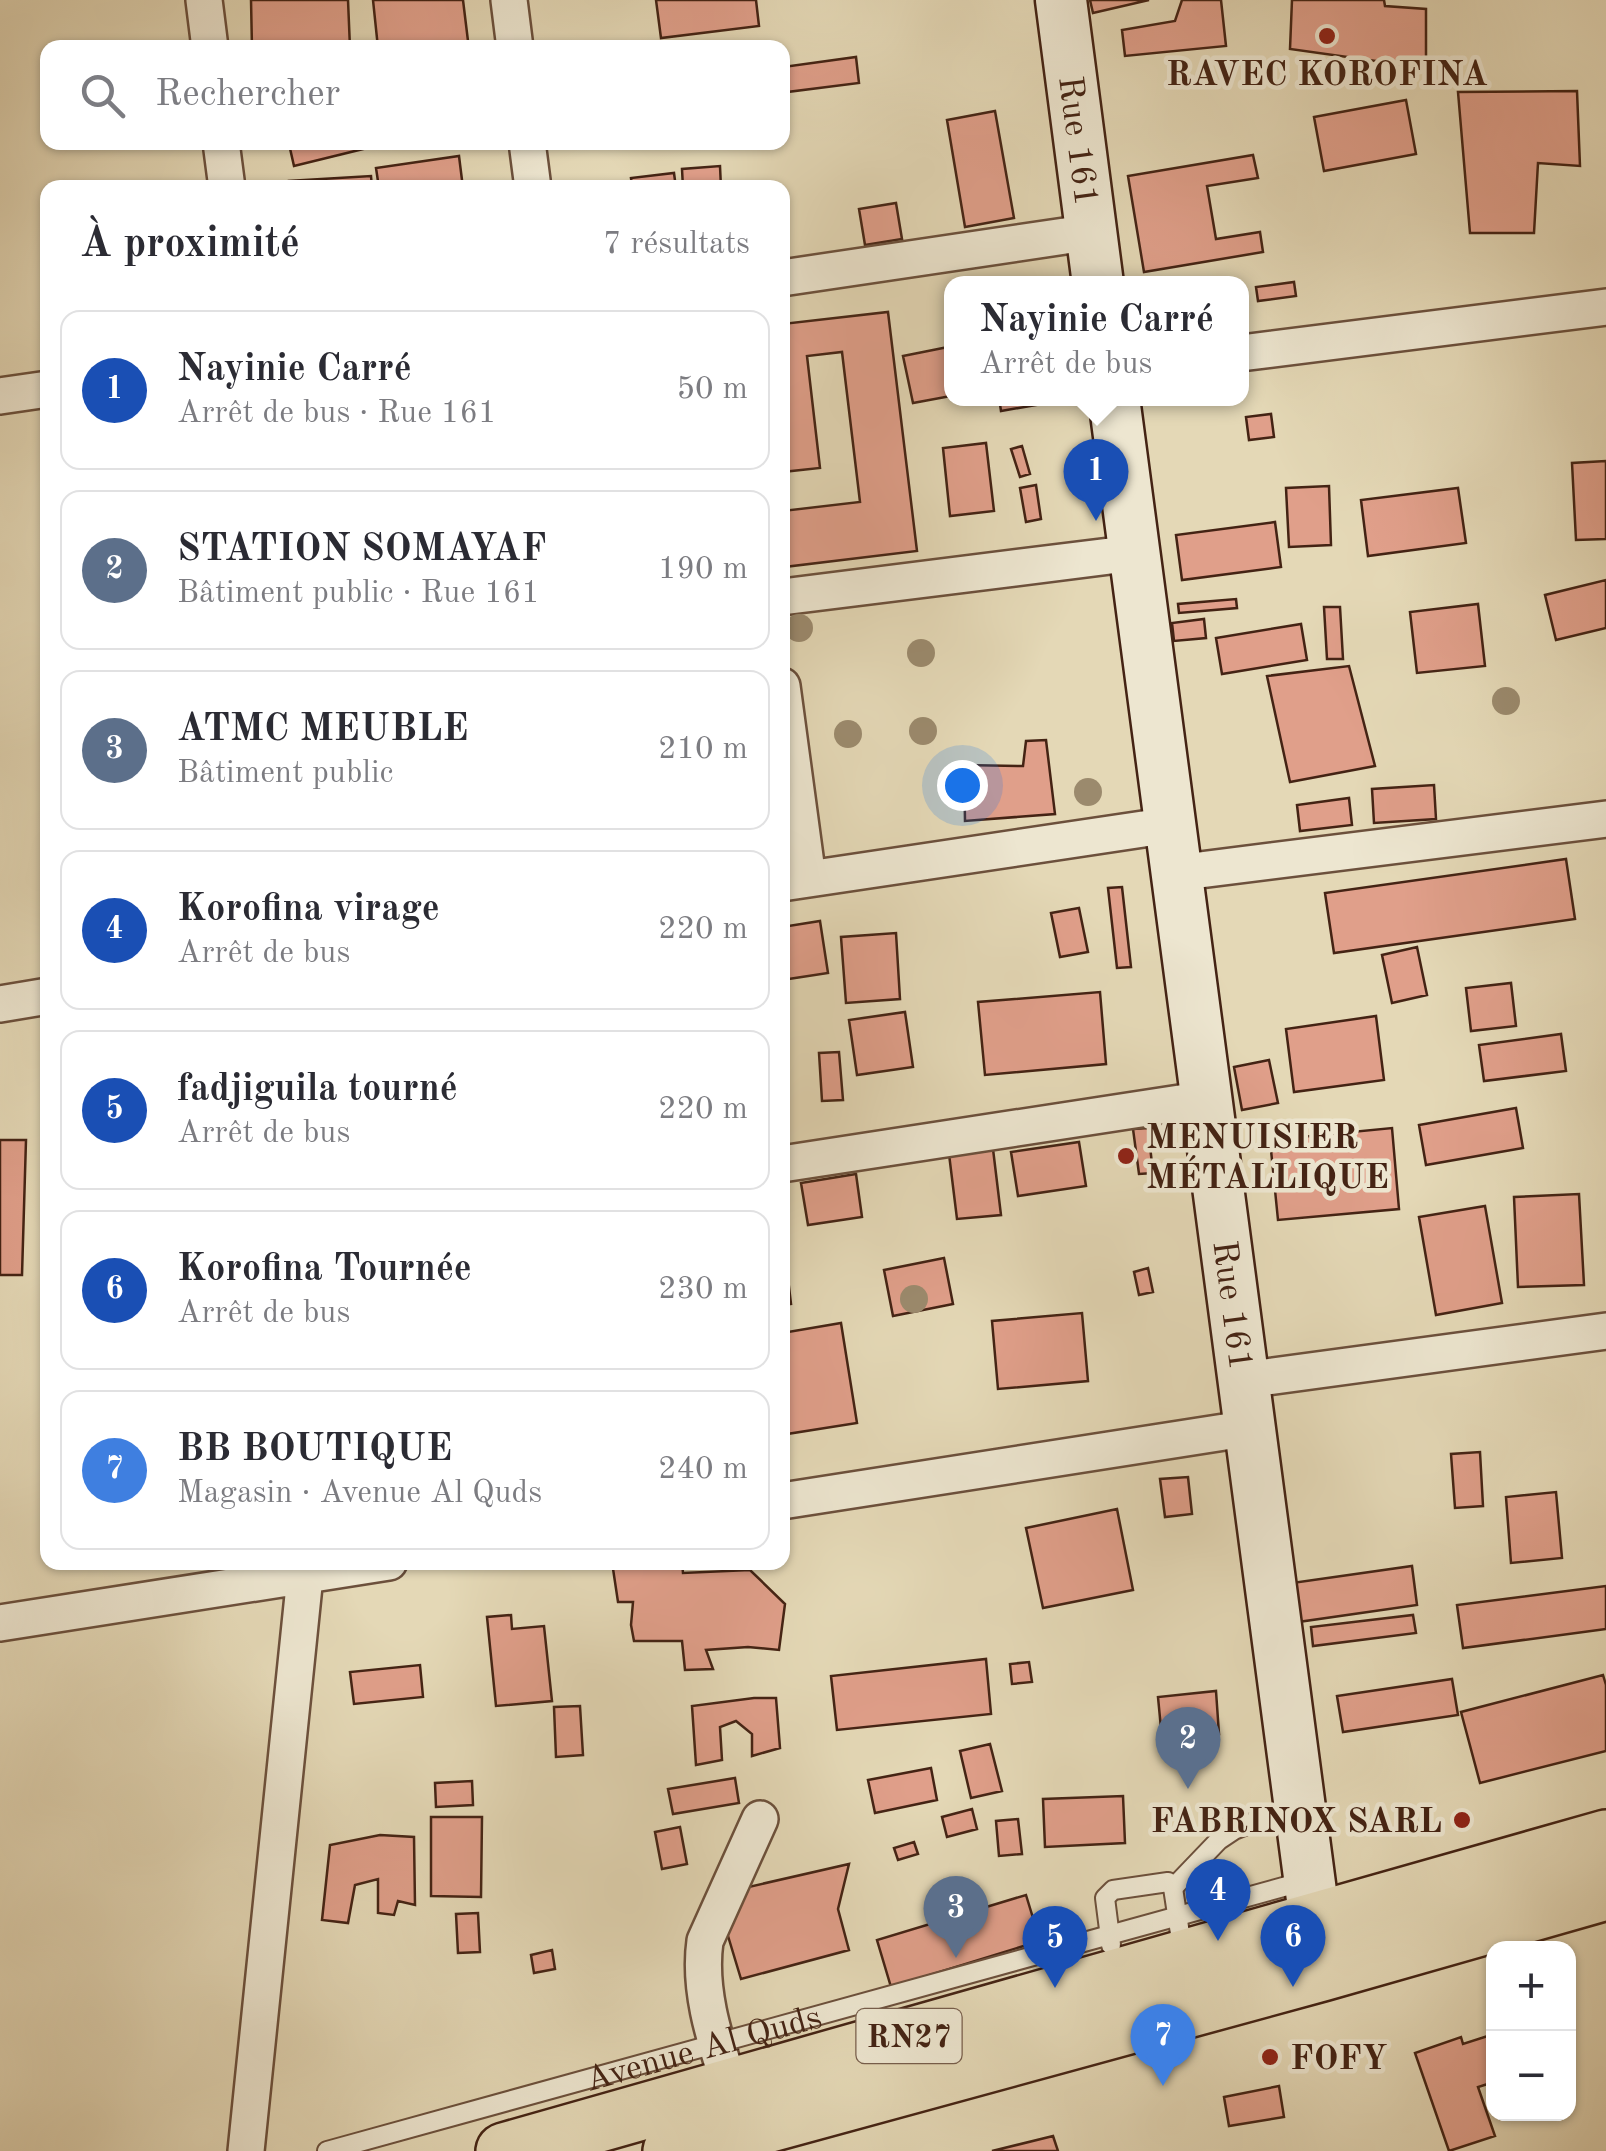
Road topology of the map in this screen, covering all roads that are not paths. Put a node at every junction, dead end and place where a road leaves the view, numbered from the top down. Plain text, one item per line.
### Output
1 (204, 0) edge
2 (509, 0) edge
3 (1061, 0) edge
4 (209, 40) edge
5 (514, 40) edge
6 (222, 150) edge
7 (529, 150) edge
8 (226, 180) edge
9 (532, 180) edge
10 (1092, 232) junction
11 (1097, 276) edge
12 (790, 277) edge
13 (1606, 306) edge
14 (1249, 352) edge
15 (40, 390) edge
16 (0, 396) edge
17 (1115, 406) edge
18 (1134, 552) junction
19 (790, 596) edge
20 (790, 806) edge
21 (1606, 820) edge
22 (1173, 848) junction
23 (795, 881) edge
24 (40, 997) edge
25 (0, 1004) edge
26 (1206, 1099) junction
27 (790, 1163) edge
28 (1606, 1331) edge
29 (1247, 1404) junction
30 (790, 1499) edge
31 (341, 1570) edge
32 (305, 1576) junction
33 (164, 1580) edge
34 (0, 1623) edge
35 (1300, 1804) junction
36 (760, 1819) dead end
37 (1606, 1838) edge
38 (1174, 1888) junction
39 (1605, 1897) edge
40 (1316, 1925) junction
41 (1181, 1937) junction
42 (1112, 1956) junction
43 (723, 2065) junction
44 (246, 2151) edge
45 (327, 2151) edge
46 (504, 2151) edge
47 (671, 2151) edge

1 - 4 street
2 - 5 street
3 - 10 street, Rue 161
6 - 8 street
7 - 9 street
10 - 11 street, Rue 161
10 - 12 street
13 - 14 street
15 - 16 street
17 - 18 street, Rue 161
18 - 19 street
18 - 22 street, Rue 161
20 - 23 street
21 - 22 street
22 - 23 street
22 - 26 street, Rue 161
24 - 25 street
26 - 27 street
26 - 29 street, Rue 161
28 - 29 street
29 - 30 street
29 - 35 street, Rue 161
31 - 32 street
32 - 33 street
32 - 44 street
33 - 34 street
35 - 38 lane
35 - 40 street, Rue 161
36 - 43 street
37 - 40 main road, Avenue Al Quds / RN27
38 - 41 lane
38 - 42 lane
39 - 40 main road, Avenue Al Quds / RN27
40 - 41 main road, Avenue Al Quds / RN27
40 - 47 main road, Avenue Al Quds / RN27
41 - 42 main road, Avenue Al Quds / RN27
42 - 43 main road, Avenue Al Quds / RN27
43 - 45 lane, Avenue Al Quds
43 - 46 main road, Avenue Al Quds / RN27

